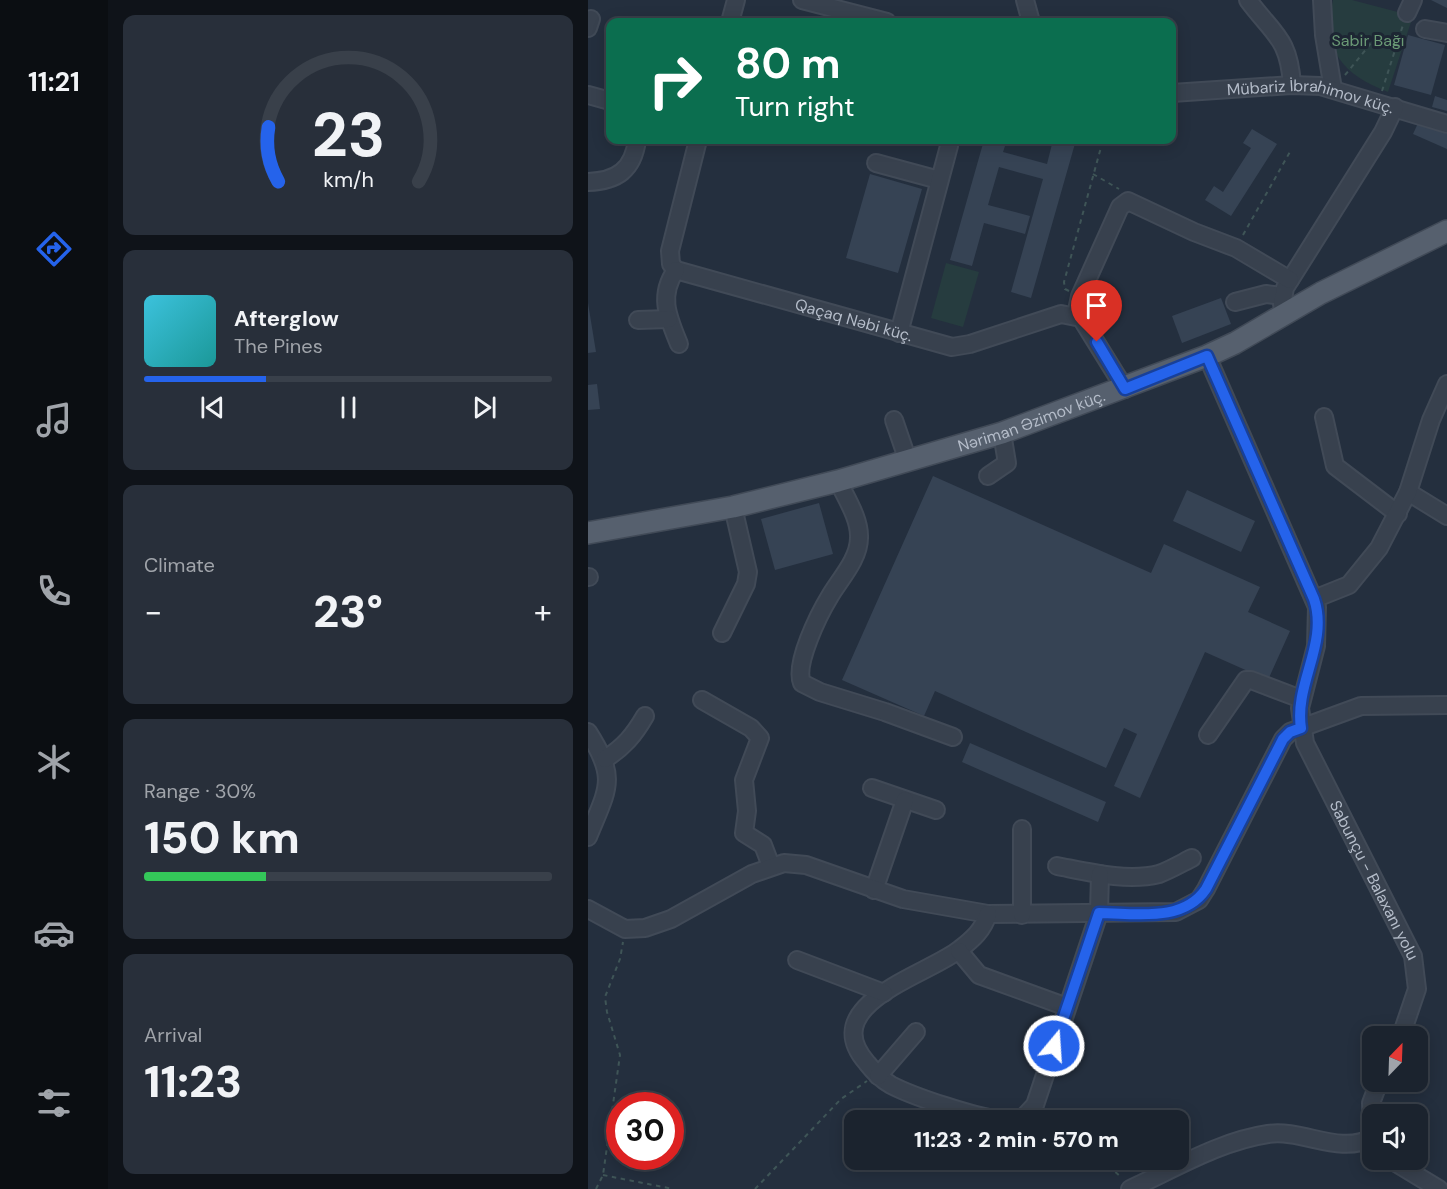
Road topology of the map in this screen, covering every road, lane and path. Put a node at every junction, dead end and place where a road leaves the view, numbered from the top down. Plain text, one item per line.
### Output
1 (736, 0) edge
2 (802, 0) edge
3 (1025, 0) edge
4 (1248, 0) edge
5 (1322, 0) edge
6 (824, 3) edge
7 (1410, 6) edge
8 (731, 18) edge
9 (874, 18) edge
10 (1030, 18) edge
11 (1425, 29) dead end
12 (1447, 33) edge
13 (1372, 42) dead end
14 (1292, 85) junction
15 (1333, 88) junction
16 (1176, 93) edge
17 (588, 95) edge
18 (606, 100) edge
19 (1387, 105) junction
20 (1447, 124) edge
21 (636, 144) edge
22 (697, 144) edge
23 (1102, 144) edge
24 (949, 146) dead end
25 (1291, 150) dead end
26 (876, 162) dead end
27 (1093, 174) junction
28 (939, 180) junction
29 (588, 182) edge
30 (1128, 201) junction
31 (1447, 231) edge
32 (1236, 248) junction
33 (676, 270) junction
34 (1290, 280) junction
35 (1080, 296) junction
36 (1235, 302) dead end
37 (1284, 304) junction
38 (1076, 315) junction
39 (669, 319) junction
40 (638, 320) dead end
41 (899, 333) junction
42 (680, 344) dead end
43 (1207, 356) junction
44 (1447, 384) edge
45 (1125, 389) junction
46 (1324, 417) dead end
47 (894, 420) dead end
48 (1002, 433) junction
49 (908, 461) junction
50 (988, 476) dead end
51 (838, 481) junction
52 (1408, 492) junction
53 (733, 507) junction
54 (1398, 514) junction
55 (1447, 516) edge
56 (588, 533) edge
57 (1314, 599) junction
58 (722, 633) dead end
59 (1301, 699) junction
60 (702, 700) dead end
61 (1447, 705) edge
62 (645, 716) dead end
63 (1301, 728) junction
64 (588, 732) edge
65 (1208, 735) dead end
66 (953, 737) dead end
67 (605, 759) junction
68 (872, 788) dead end
69 (905, 800) junction
70 (936, 810) dead end
71 (1022, 829) dead end
72 (588, 837) edge
73 (1192, 858) dead end
74 (771, 866) junction
75 (1057, 866) dead end
76 (1100, 874) junction
77 (874, 890) junction
78 (588, 909) edge
79 (1099, 913) junction
80 (988, 914) junction
81 (1022, 915) junction
82 (625, 929) junction
83 (959, 951) junction
84 (797, 960) dead end
85 (884, 993) junction
86 (1066, 1007) junction
87 (1404, 1026) edge
88 (916, 1032) dead end
89 (878, 1076) junction
90 (966, 1110) edge
91 (1030, 1110) edge
92 (1362, 1141) edge
93 (1112, 1170) edge
94 (1408, 1170) edge
95 (603, 1175) junction
96 (1127, 1186) edge
97 (596, 1189) edge
98 (673, 1189) edge
99 (755, 1189) edge
100 (1439, 1189) edge

1 - 8 street
2 - 6 street
3 - 10 street
4 - 14 street
5 - 15 street
6 - 9 street
7 - 19 path
11 - 12 street
13 - 15 path
14 - 15 street, Mübariz İbrahimov küç.
14 - 16 street, Mübariz İbrahimov küç.
15 - 19 street, Mübariz İbrahimov küç.
17 - 18 street
19 - 20 street, Mübariz İbrahimov küç.
19 - 34 street
21 - 29 street
22 - 33 street
23 - 27 path
24 - 28 street
25 - 32 path
26 - 28 street
27 - 30 path
27 - 35 path
28 - 41 street
30 - 32 street
30 - 35 street
31 - 37 main road, Nəriman Əzimov küç.
32 - 34 street
33 - 39 street
33 - 41 street, Qaçaq Nəbi küç.
34 - 37 street
35 - 38 street
36 - 37 street
37 - 43 main road, Nəriman Əzimov küç.
38 - 41 street, Qaçaq Nəbi küç.
38 - 45 street
39 - 40 street
39 - 42 street
43 - 45 main road, Nəriman Əzimov küç.
43 - 57 street
44 - 52 street
45 - 48 main road, Nəriman Əzimov küç.
46 - 54 street
47 - 49 street
48 - 49 main road, Nəriman Əzimov küç.
48 - 50 street
49 - 51 main road, Nəriman Əzimov küç.
51 - 53 main road, Nəriman Əzimov küç.
51 - 66 street
52 - 54 street
52 - 55 street
53 - 56 main road, Nəriman Əzimov küç.
53 - 58 street
54 - 57 street
57 - 59 street
59 - 63 street
59 - 65 street
60 - 74 street
61 - 63 street
62 - 67 street
63 - 79 street
63 - 87 street, Sabunçu - Balaxanı yolu
64 - 67 street
67 - 72 street
68 - 69 street
69 - 70 street
69 - 77 street
71 - 81 street
73 - 76 street
74 - 77 street
74 - 82 street
75 - 76 street
76 - 79 street
77 - 80 street
78 - 82 street
79 - 81 street
79 - 86 street
80 - 81 street
80 - 83 street
82 - 95 path
83 - 85 street
83 - 86 street
84 - 85 street
85 - 89 street
86 - 91 street
88 - 89 street
89 - 90 street
89 - 99 path
92 - 96 street
93 - 96 path
94 - 100 street
95 - 97 path
95 - 98 path

